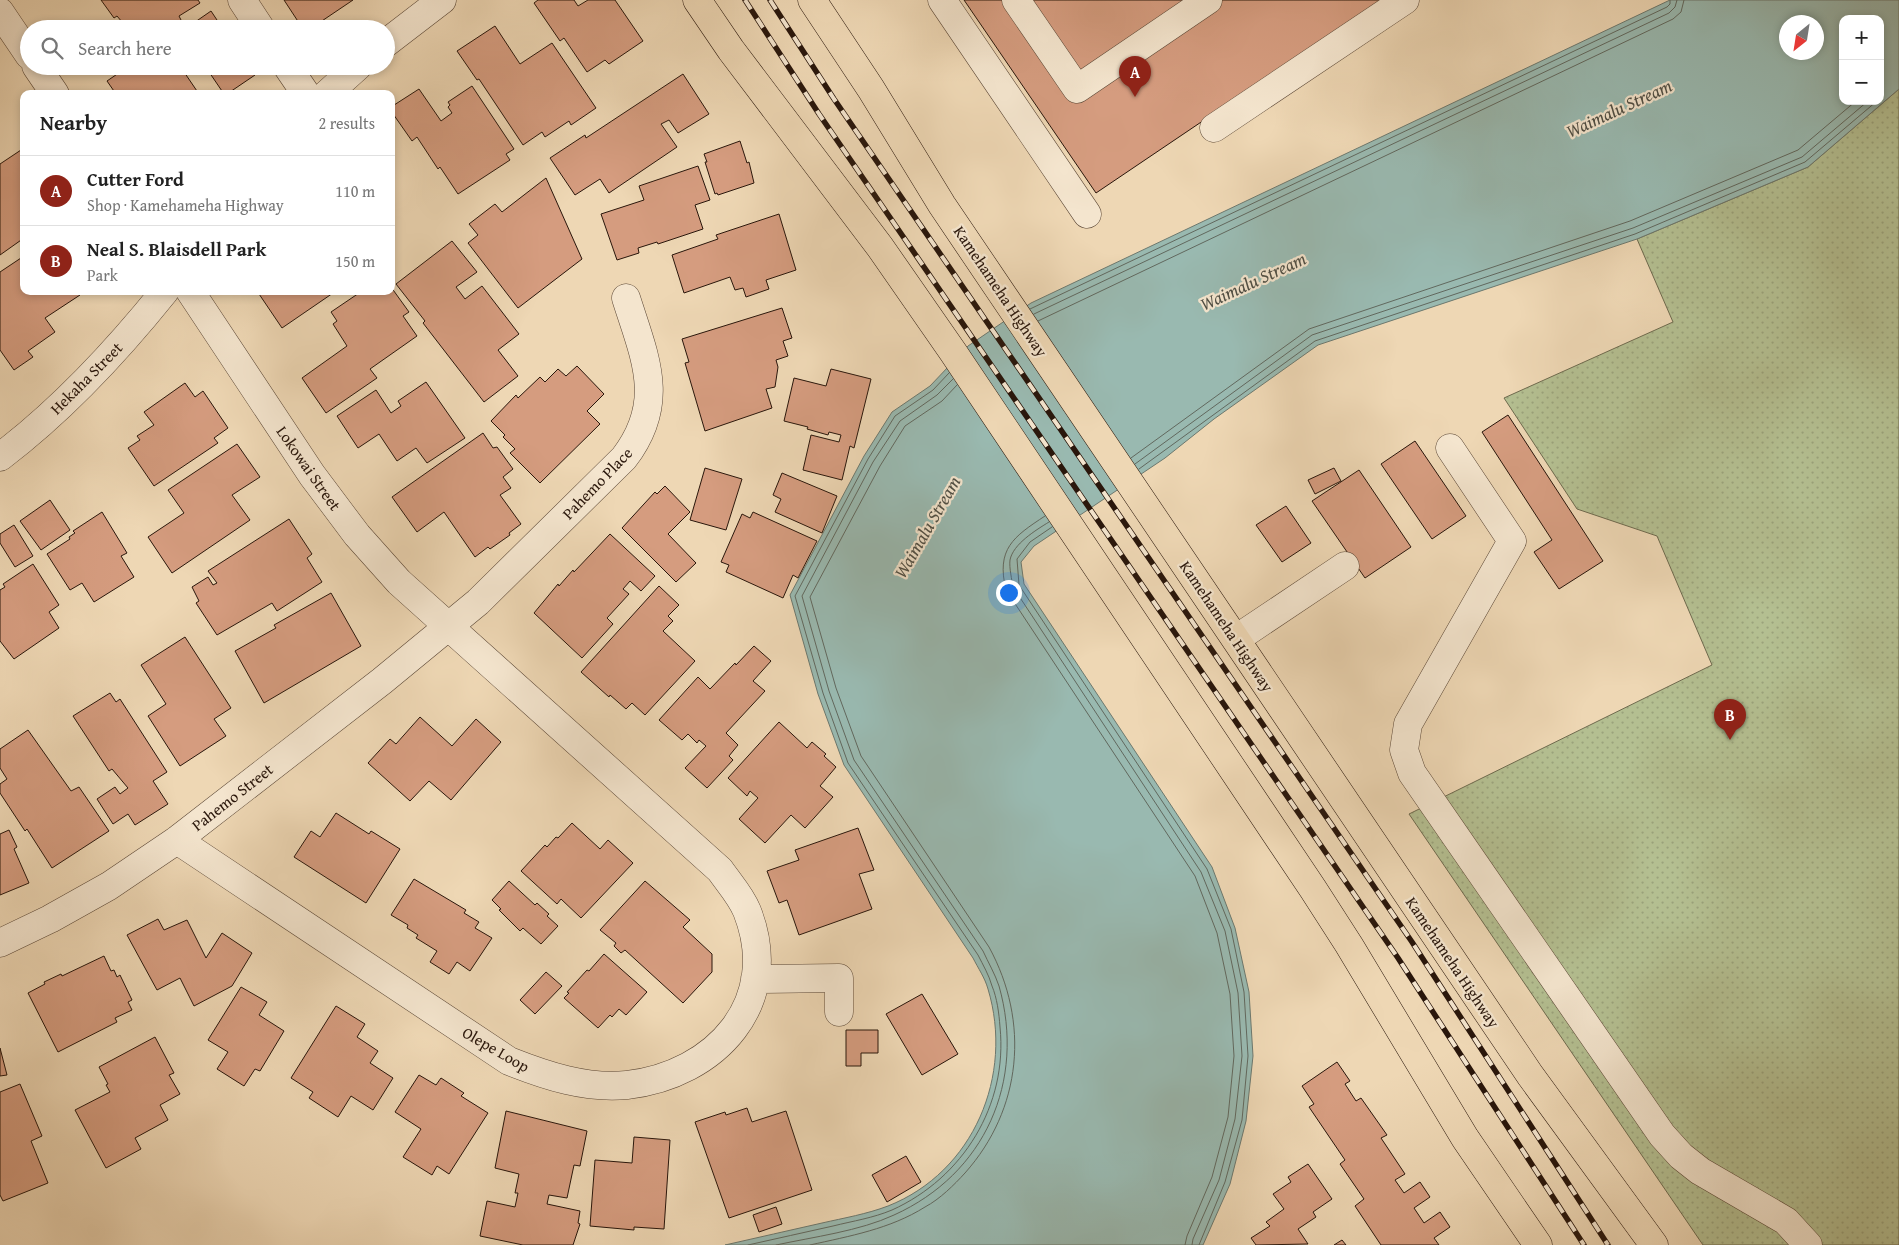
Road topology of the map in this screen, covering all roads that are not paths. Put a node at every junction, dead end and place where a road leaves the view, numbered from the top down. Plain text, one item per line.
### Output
1 (242, 0) edge
2 (442, 0) edge
3 (696, 0) edge
4 (812, 0) edge
5 (942, 0) edge
6 (1016, 0) edge
7 (1208, 0) edge
8 (1406, 0) edge
9 (0, 12) edge
10 (255, 20) edge
11 (395, 36) edge
12 (20, 42) edge
13 (42, 75) edge
14 (293, 75) edge
15 (348, 75) edge
16 (52, 90) edge
17 (303, 90) edge
18 (331, 90) edge
19 (1214, 128) dead end
20 (1087, 214) dead end
21 (162, 295) edge
22 (193, 295) edge
23 (626, 298) dead end
24 (1450, 448) dead end
25 (0, 457) edge
26 (1345, 566) dead end
27 (449, 627) junction
28 (1236, 639) junction
29 (177, 840) junction
30 (0, 943) edge
31 (755, 979) junction
32 (839, 1012) dead end
33 (1538, 1245) edge
34 (1654, 1245) edge
35 (1808, 1245) edge

1 - 10 street
2 - 11 street
3 - 33 main road
4 - 28 main road, Kamehameha Highway
5 - 20 street
6 - 7 street
8 - 19 street
9 - 12 street
13 - 16 street
14 - 17 street
15 - 18 street
21 - 25 street, Hekaha Street
22 - 27 street, Lokowai Street
23 - 27 street, Pahemo Place
24 - 35 street
26 - 28 street
27 - 29 street, Pahemo Street
27 - 31 street, Olepe Loop
28 - 34 main road, Kamehameha Highway
29 - 30 street, Pahemo Street
29 - 31 street, Olepe Loop
31 - 32 street

